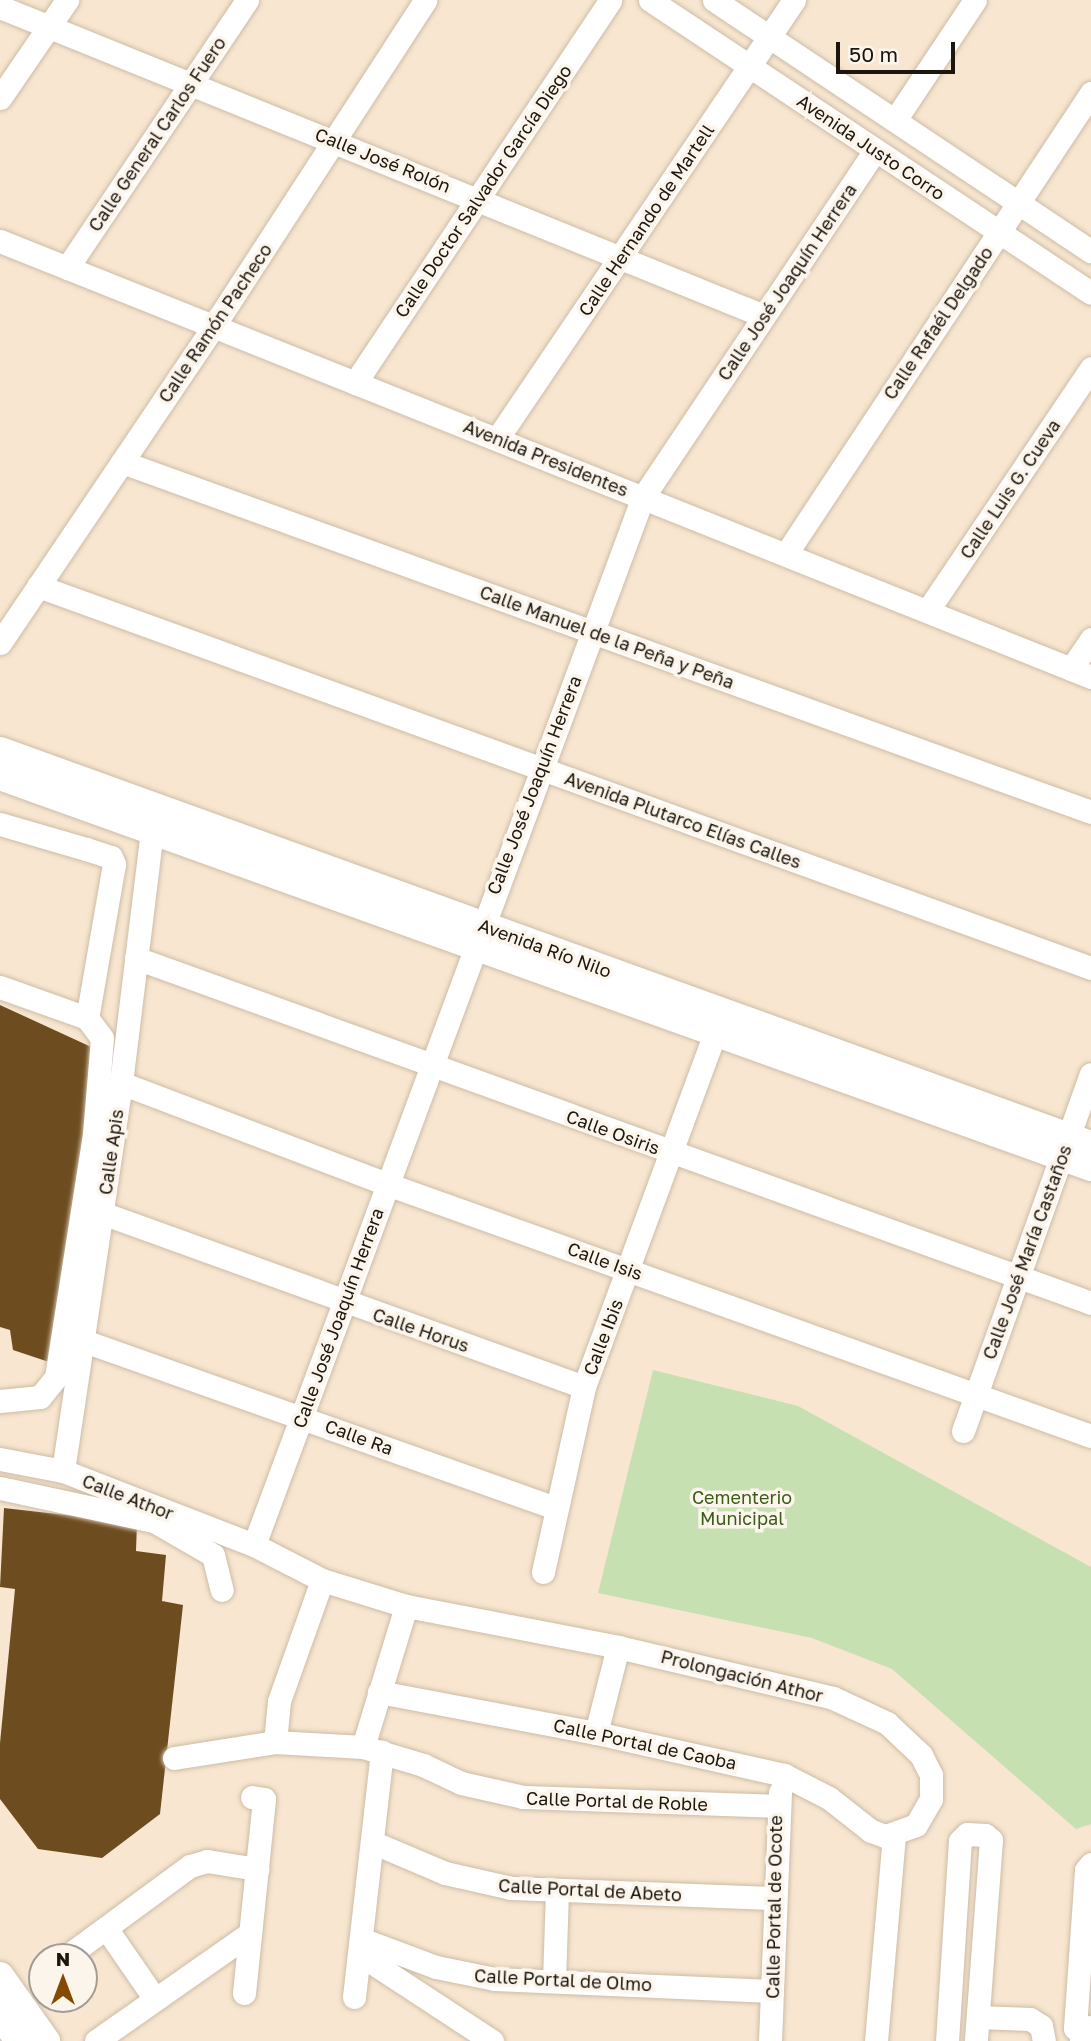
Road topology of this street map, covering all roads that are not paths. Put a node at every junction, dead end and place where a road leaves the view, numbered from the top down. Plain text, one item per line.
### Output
1 (67, 0) edge
2 (247, 0) edge
3 (425, 0) edge
4 (610, 0) edge
5 (650, 0) edge
6 (714, 0) edge
7 (794, 0) edge
8 (975, 0) edge
9 (0, 7) edge
10 (49, 27) junction
11 (769, 37) junction
12 (750, 66) junction
13 (192, 83) junction
14 (1091, 93) edge
15 (0, 99) edge
16 (895, 120) junction
17 (335, 140) junction
18 (875, 150) junction
19 (478, 198) junction
20 (1018, 203) junction
21 (999, 232) junction
22 (0, 240) edge
23 (1091, 251) edge
24 (621, 257) junction
25 (67, 268) junction
26 (1091, 293) edge
27 (764, 316) junction
28 (213, 327) junction
29 (1091, 368) edge
30 (355, 383) junction
31 (497, 439) junction
32 (122, 461) junction
33 (643, 497) junction
34 (786, 554) junction
35 (38, 586) junction
36 (928, 610) junction
37 (592, 632) junction
38 (1091, 639) edge
39 (0, 643) edge
40 (1081, 673) edge
41 (0, 751) edge
42 (540, 768) junction
43 (0, 776) edge
44 (1091, 812) edge
45 (0, 824) edge
46 (152, 832) junction
47 (477, 934) junction
48 (135, 958) junction
49 (1091, 968) edge
50 (0, 987) edge
51 (87, 1018) junction
52 (716, 1031) junction
53 (430, 1066) junction
54 (1091, 1074) edge
55 (121, 1083) junction
56 (1073, 1146) edge
57 (671, 1153) junction
58 (1091, 1167) edge
59 (387, 1184) junction
60 (102, 1213) junction
61 (629, 1269) junction
62 (1018, 1276) junction
63 (345, 1303) junction
64 (1091, 1303) edge
65 (84, 1341) junction
66 (584, 1387) junction
67 (977, 1395) junction
68 (0, 1401) edge
69 (302, 1417) junction
70 (963, 1431) dead end
71 (1091, 1436) edge
72 (0, 1458) edge
73 (63, 1471) junction
74 (0, 1488) edge
75 (554, 1507) junction
76 (254, 1545) junction
77 (542, 1572) dead end
78 (322, 1580) junction
79 (222, 1590) dead end
80 (406, 1606) junction
81 (618, 1647) junction
82 (379, 1692) junction
83 (596, 1732) junction
84 (275, 1742) junction
85 (373, 1750) junction
86 (174, 1758) dead end
87 (784, 1775) junction
88 (252, 1797) dead end
89 (776, 1806) junction
90 (894, 1836) junction
91 (372, 1842) junction
92 (1091, 1864) edge
93 (257, 1869) junction
94 (557, 1891) junction
95 (773, 1898) junction
96 (954, 1927) junction
97 (984, 1927) junction
98 (106, 1928) junction
99 (250, 1933) junction
100 (85, 1943) edge
101 (360, 1946) junction
102 (0, 1976) edge
103 (554, 1980) junction
104 (772, 1991) junction
105 (244, 1993) dead end
106 (354, 1997) dead end
107 (156, 1999) junction
108 (1, 2015) edge
109 (978, 2017) junction
110 (1088, 2035) edge
111 (19, 2041) edge
112 (46, 2041) edge
113 (96, 2041) edge
114 (492, 2041) edge
115 (770, 2041) edge
116 (876, 2041) edge
117 (947, 2041) edge
118 (976, 2041) edge
119 (1044, 2041) edge

1 - 10 street
2 - 13 street, Calle General Carlos Fuero
3 - 17 street, Calle Ramón Pacheco
4 - 19 street, Calle Doctor Salvador García Diego
5 - 12 street, Avenida Justo Corro
6 - 11 street, Avenida Justo Corro
7 - 11 street, Calle Hernando de Martell
8 - 16 street
9 - 10 street, Calle José Rolón
10 - 13 street, Calle José Rolón
10 - 15 street
11 - 12 street, Calle Hernando de Martell
11 - 16 street, Avenida Justo Corro
12 - 18 street, Avenida Justo Corro
12 - 24 street, Calle Hernando de Martell
13 - 17 street, Calle José Rolón
13 - 25 street, Calle General Carlos Fuero
14 - 20 street, Calle Rafaél Delgado
16 - 20 street, Avenida Justo Corro
17 - 19 street, Calle José Rolón
17 - 28 street, Calle Ramón Pacheco
18 - 21 street, Avenida Justo Corro
18 - 27 street, Calle José Joaquín Herrera
19 - 24 street, Calle José Rolón
19 - 30 street, Calle Doctor Salvador García Diego
20 - 21 street, Calle Rafaél Delgado
20 - 23 street, Avenida Justo Corro
21 - 26 street, Avenida Justo Corro
21 - 34 street, Calle Rafaél Delgado
22 - 25 street, Avenida Presidentes
24 - 27 street, Calle José Rolón
24 - 31 street, Calle Hernando de Martell
25 - 28 street, Avenida Presidentes
27 - 33 street, Calle José Joaquín Herrera
28 - 30 street, Avenida Presidentes
28 - 32 street, Calle Ramón Pacheco
29 - 36 street, Calle Luis G. Cueva
30 - 31 street, Avenida Presidentes
31 - 33 street, Avenida Presidentes
32 - 35 street, Calle Ramón Pacheco
32 - 37 street, Calle Manuel de la Peña y Peña
33 - 34 street, Avenida Presidentes
33 - 37 street, Calle José Joaquín Herrera
34 - 36 street, Avenida Presidentes
35 - 39 street, Calle Ramón Pacheco
35 - 42 street, Avenida Plutarco Elías Calles
36 - 40 street, Avenida Presidentes
37 - 42 street, Calle José Joaquín Herrera
37 - 44 street, Calle Manuel de la Peña y Peña
38 - 40 street
41 - 47 main road, Avenida Río Nilo
42 - 47 street, Calle José Joaquín Herrera
42 - 49 street, Avenida Plutarco Elías Calles
43 - 46 main road, Avenida Río Nilo
45 - 51 street
46 - 47 main road, Avenida Río Nilo
46 - 48 street, Calle Apis
47 - 52 main road, Avenida Río Nilo
47 - 53 street, Calle José Joaquín Herrera
47 - 56 main road, Avenida Río Nilo
48 - 53 street, Calle Osiris
48 - 55 street, Calle Apis
50 - 51 street
51 - 68 street
52 - 56 main road, Avenida Río Nilo
52 - 57 street, Calle Ibis
53 - 57 street, Calle Osiris
53 - 59 street, Calle José Joaquín Herrera
54 - 56 street, Calle José María Castaños
55 - 59 street, Calle Isis
55 - 60 street, Calle Apis
56 - 58 main road, Avenida Río Nilo
56 - 62 street, Calle José María Castaños
57 - 61 street, Calle Ibis
57 - 62 street, Calle Osiris
59 - 61 street, Calle Isis
59 - 63 street, Calle José Joaquín Herrera
60 - 63 street, Calle Horus
60 - 65 street, Calle Apis
61 - 66 street, Calle Ibis
61 - 67 street, Calle Isis
62 - 64 street, Calle Osiris
62 - 67 street, Calle José María Castaños
63 - 66 street, Calle Horus
63 - 69 street, Calle José Joaquín Herrera
65 - 69 street, Calle Ra
65 - 73 street, Calle Apis
66 - 75 street, Calle Ibis
67 - 70 street, Calle José María Castaños
67 - 71 street, Calle Isis
69 - 75 street, Calle Ra
69 - 76 street, Calle José Joaquín Herrera
72 - 73 street, Calle Athor
73 - 76 street, Calle Athor
74 - 79 street
75 - 77 street, Calle Ibis
76 - 78 street, Prolongación Athor
78 - 80 street, Prolongación Athor
78 - 84 street
80 - 81 street, Prolongación Athor
80 - 82 street
81 - 83 street
81 - 90 street, Prolongación Athor
82 - 83 street, Calle Portal de Caoba
82 - 85 street
83 - 87 street, Calle Portal de Caoba
84 - 85 street, Calle Portal de Roble
84 - 86 street, Calle Portal de Roble
85 - 89 street, Calle Portal de Roble
85 - 91 street
87 - 89 street, Calle Portal de Ocote
87 - 90 street, Calle Portal de Caoba
88 - 93 street
89 - 95 street, Calle Portal de Ocote
90 - 116 street
91 - 94 street, Calle Portal de Abeto
91 - 101 street
92 - 110 street
93 - 98 street
93 - 99 street
94 - 95 street, Calle Portal de Abeto
94 - 103 street
95 - 104 street, Calle Portal de Ocote
96 - 97 street
96 - 97 street
96 - 117 street
97 - 109 street
98 - 100 street
98 - 107 street
99 - 105 street
99 - 107 street
101 - 103 street, Calle Portal de Olmo
101 - 106 street
101 - 114 street
102 - 112 main road
103 - 104 street, Calle Portal de Olmo
104 - 115 street, Calle Portal de Ocote
107 - 113 street
108 - 111 main road
109 - 118 street
109 - 119 street

